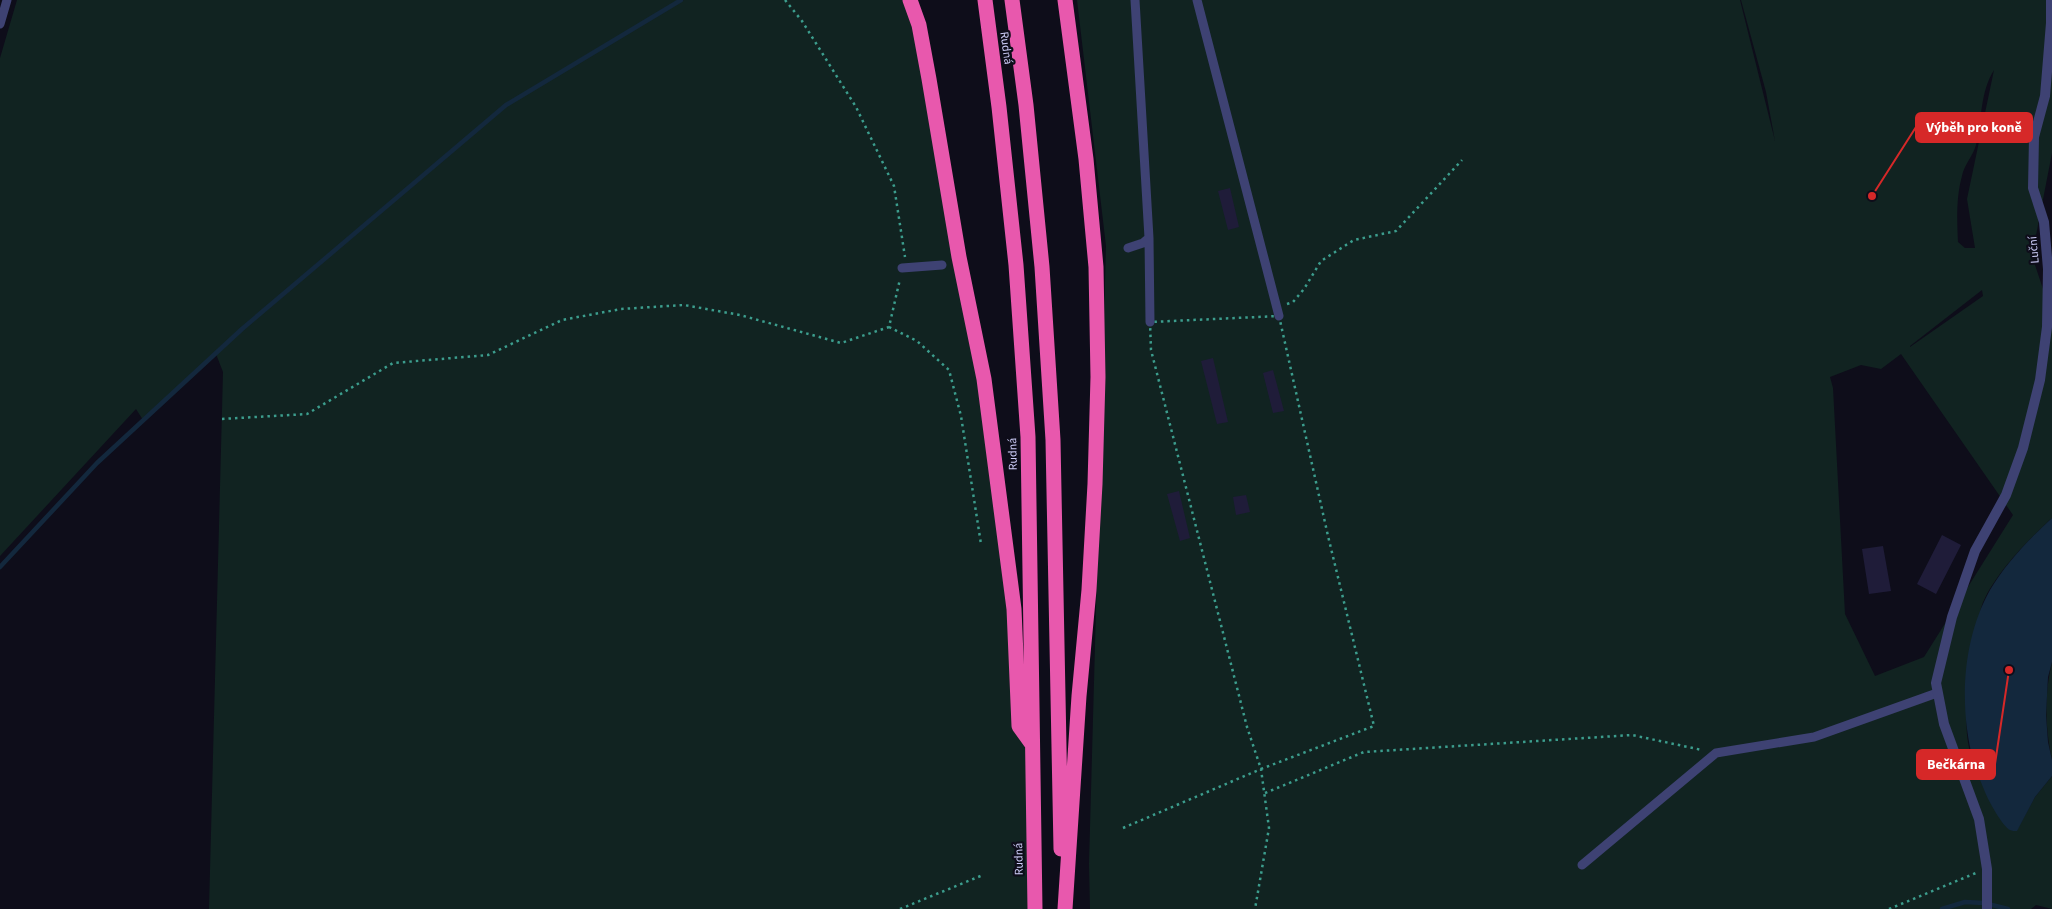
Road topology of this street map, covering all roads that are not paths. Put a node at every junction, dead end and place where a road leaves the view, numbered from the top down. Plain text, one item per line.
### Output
1 (7, 0) edge
2 (910, 0) edge
3 (985, 0) edge
4 (1012, 0) edge
5 (1065, 0) edge
6 (1135, 0) edge
7 (1197, 0) edge
8 (2050, 0) edge
9 (0, 24) edge
10 (1149, 238) junction
11 (1128, 248) dead end
12 (942, 265) dead end
13 (902, 268) road end
14 (1279, 316) road end
15 (1150, 322) road end
16 (1938, 693) junction
17 (1032, 744) junction
18 (1582, 865) dead end
19 (1035, 909) edge
20 (1063, 909) edge
21 (1987, 909) edge

1 - 9 lane
2 - 17 highway
3 - 17 highway, Rudná
4 - 20 highway, Rudná
5 - 20 highway
6 - 10 lane
7 - 14 lane
8 - 16 street, Luční
10 - 11 lane
10 - 15 lane
12 - 13 lane
16 - 18 lane
16 - 21 street, Luční
17 - 19 highway, Rudná

